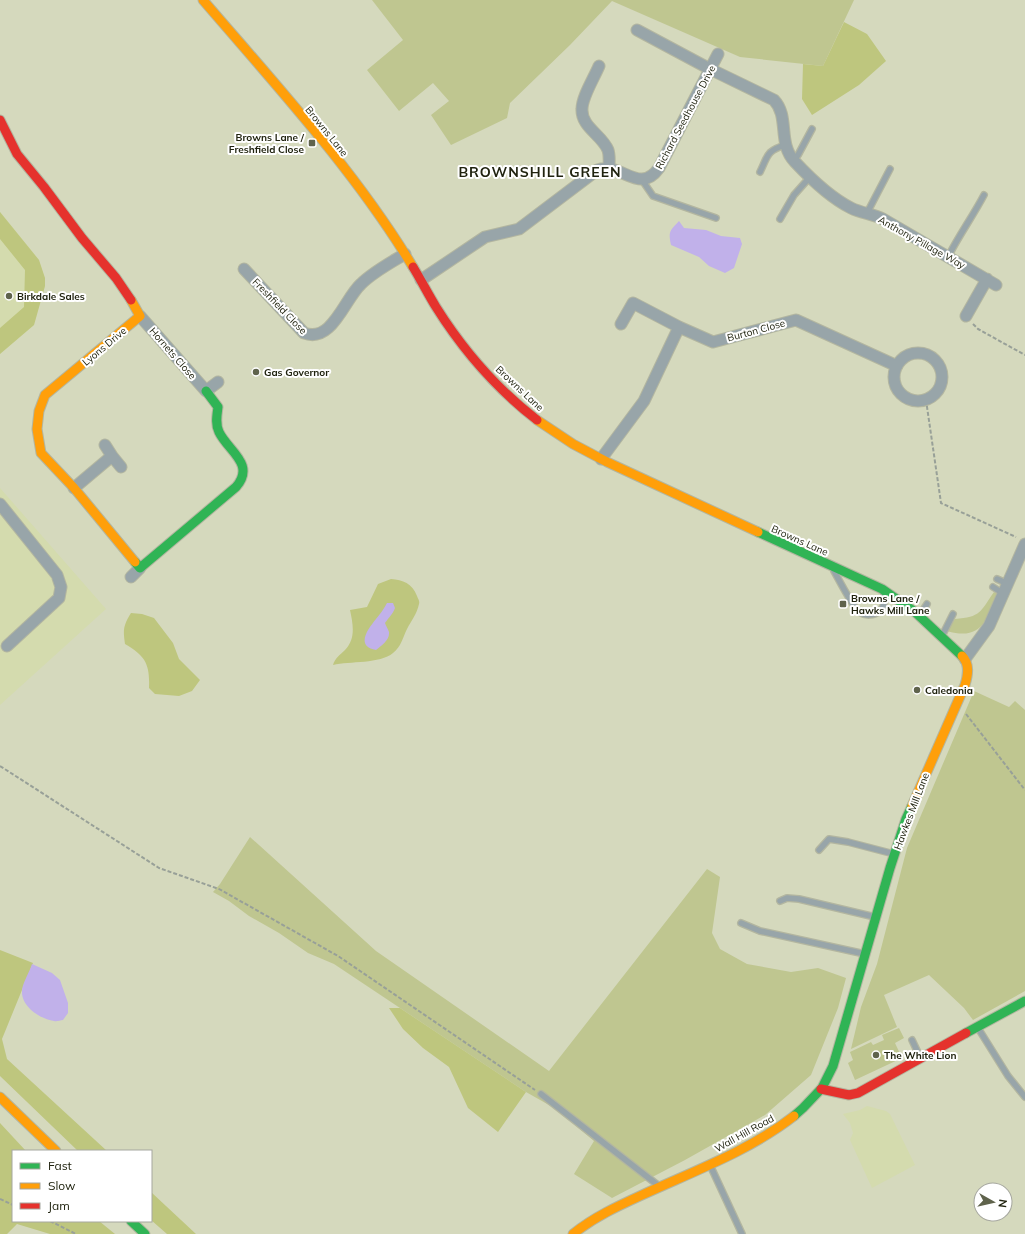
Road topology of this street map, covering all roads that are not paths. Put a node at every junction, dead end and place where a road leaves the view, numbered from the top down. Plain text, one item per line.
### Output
1 (203, 0) edge
2 (637, 30) dead end
3 (718, 54) dead end
4 (599, 66) dead end
5 (710, 69) junction
6 (0, 120) edge
7 (812, 129) dead end
8 (785, 146) junction
9 (793, 161) junction
10 (609, 168) junction
11 (890, 169) dead end
12 (760, 172) dead end
13 (810, 177) junction
14 (642, 180) junction
15 (984, 195) dead end
16 (867, 213) junction
17 (716, 218) dead end
18 (780, 219) dead end
19 (405, 254) junction
20 (948, 257) junction
21 (244, 269) dead end
22 (421, 280) junction
23 (140, 316) junction
24 (966, 316) road end
25 (621, 324) dead end
26 (680, 327) junction
27 (897, 366) junction
28 (218, 382) dead end
29 (206, 391) junction
30 (105, 445) dead end
31 (112, 456) junction
32 (601, 459) junction
33 (121, 467) dead end
34 (74, 488) junction
35 (0, 504) edge
36 (1023, 542) edge
37 (831, 566) junction
38 (140, 568) junction
39 (131, 577) dead end
40 (997, 579) dead end
41 (993, 587) dead end
42 (882, 589) junction
43 (1006, 589) junction
44 (927, 604) dead end
45 (953, 614) dead end
46 (920, 615) junction
47 (942, 636) junction
48 (7, 646) dead end
49 (965, 659) junction
50 (819, 850) dead end
51 (894, 854) junction
52 (780, 901) dead end
53 (876, 917) junction
54 (741, 923) dead end
55 (865, 954) junction
56 (1025, 1001) edge
57 (978, 1028) junction
58 (912, 1040) dead end
59 (921, 1059) junction
60 (821, 1089) junction
61 (541, 1094) road end
62 (1025, 1096) edge
63 (0, 1097) edge
64 (55, 1150) edge
65 (710, 1164) junction
66 (659, 1186) junction
67 (132, 1222) edge
68 (145, 1234) edge
69 (573, 1234) edge
70 (742, 1234) edge

1 - 19 street, Browns Lane
2 - 5 street
3 - 5 street, Richard Seedhouse Drive
4 - 10 street
5 - 8 street, Anthony Pillage Way
5 - 14 street, Richard Seedhouse Drive
6 - 23 street
7 - 9 lane
8 - 9 street, Anthony Pillage Way
8 - 12 lane
9 - 13 street, Anthony Pillage Way
10 - 14 street
10 - 22 street
11 - 16 lane
13 - 16 street, Anthony Pillage Way
13 - 18 lane
14 - 17 lane
15 - 20 lane
16 - 20 street, Anthony Pillage Way
19 - 21 street, Freshfield Close
19 - 22 street, Browns Lane
20 - 24 street, Anthony Pillage Way
22 - 32 street, Browns Lane
23 - 29 street, Hornets Close
23 - 34 street, Lyons Drive
25 - 26 street, Burton Close
26 - 27 street, Burton Close
26 - 32 street
27 - 27 street
28 - 29 street
29 - 38 street, Hornets Close
30 - 31 street
31 - 33 street
31 - 34 street
32 - 37 street, Browns Lane
34 - 38 street, Lyons Drive
35 - 48 street
36 - 43 street
37 - 42 street, Browns Lane
37 - 42 lane
38 - 39 street
40 - 43 lane
41 - 43 lane
42 - 46 street, Browns Lane
43 - 49 street
44 - 46 lane
45 - 47 lane
46 - 47 street, Browns Lane
47 - 49 street, Browns Lane
49 - 51 street, Hawkes Mill Lane
50 - 51 lane
51 - 53 street, Hawkes Mill Lane
52 - 53 lane
53 - 55 street, Hawkes Mill Lane
54 - 55 lane
55 - 60 street, Hawkes Mill Lane
56 - 57 street
57 - 59 street
57 - 62 lane
58 - 59 lane
59 - 60 street
60 - 65 street, Wall Hill Road
61 - 66 lane
63 - 64 street
65 - 66 street, Wall Hill Road
65 - 70 lane
66 - 69 street, Wall Hill Road
67 - 68 street

